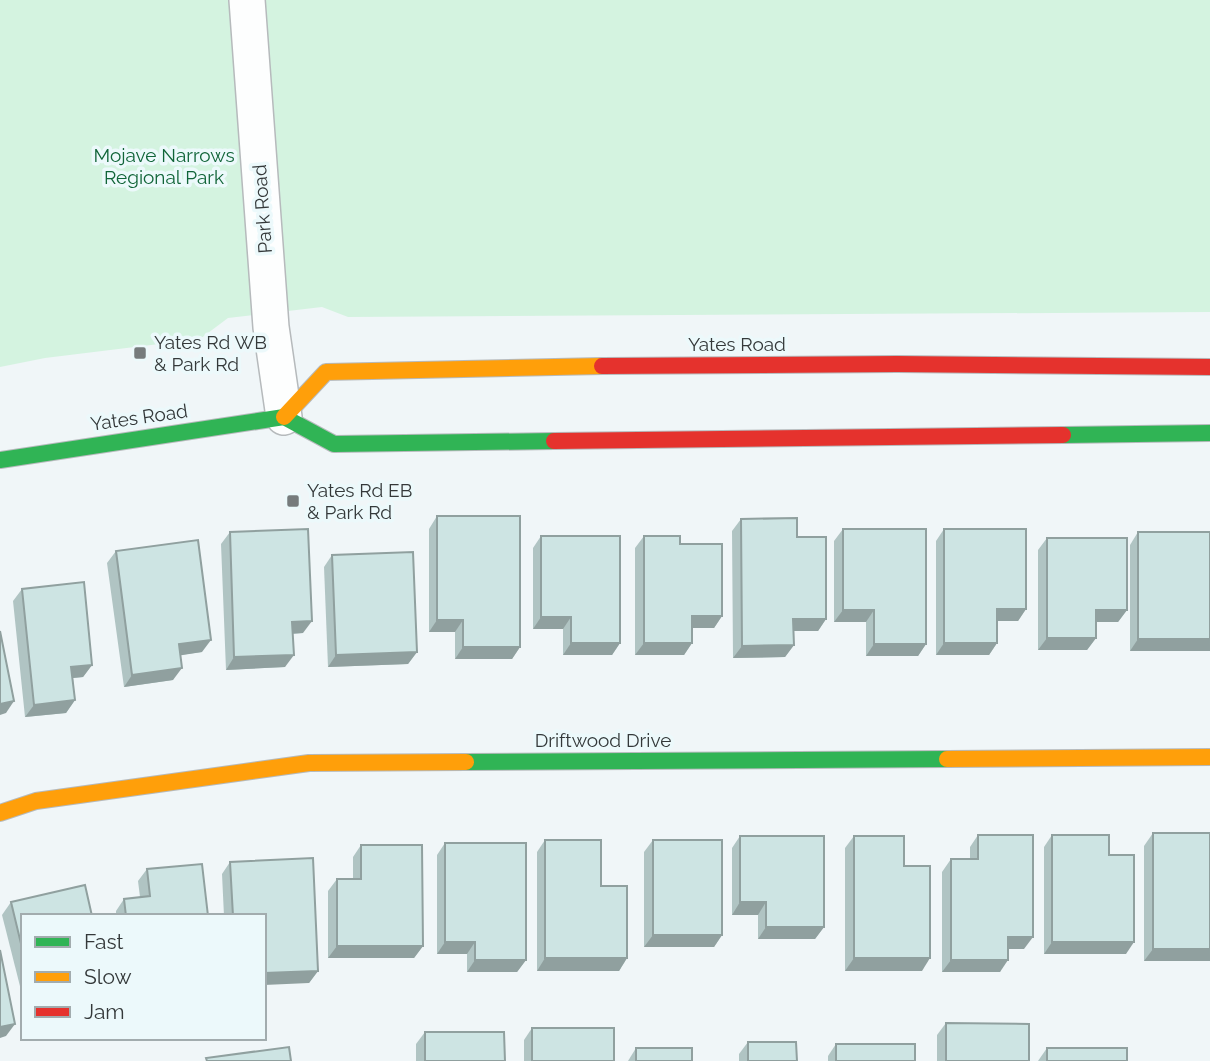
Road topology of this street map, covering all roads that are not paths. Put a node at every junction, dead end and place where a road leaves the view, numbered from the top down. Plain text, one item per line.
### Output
1 (247, 0) edge
2 (1210, 367) edge
3 (284, 417) junction
4 (1210, 433) edge
5 (0, 460) edge
6 (1210, 757) edge
7 (0, 813) edge

1 - 3 street, Park Road
2 - 3 main road, Yates Road
3 - 4 main road
3 - 5 main road, Yates Road
6 - 7 main road, Driftwood Drive

